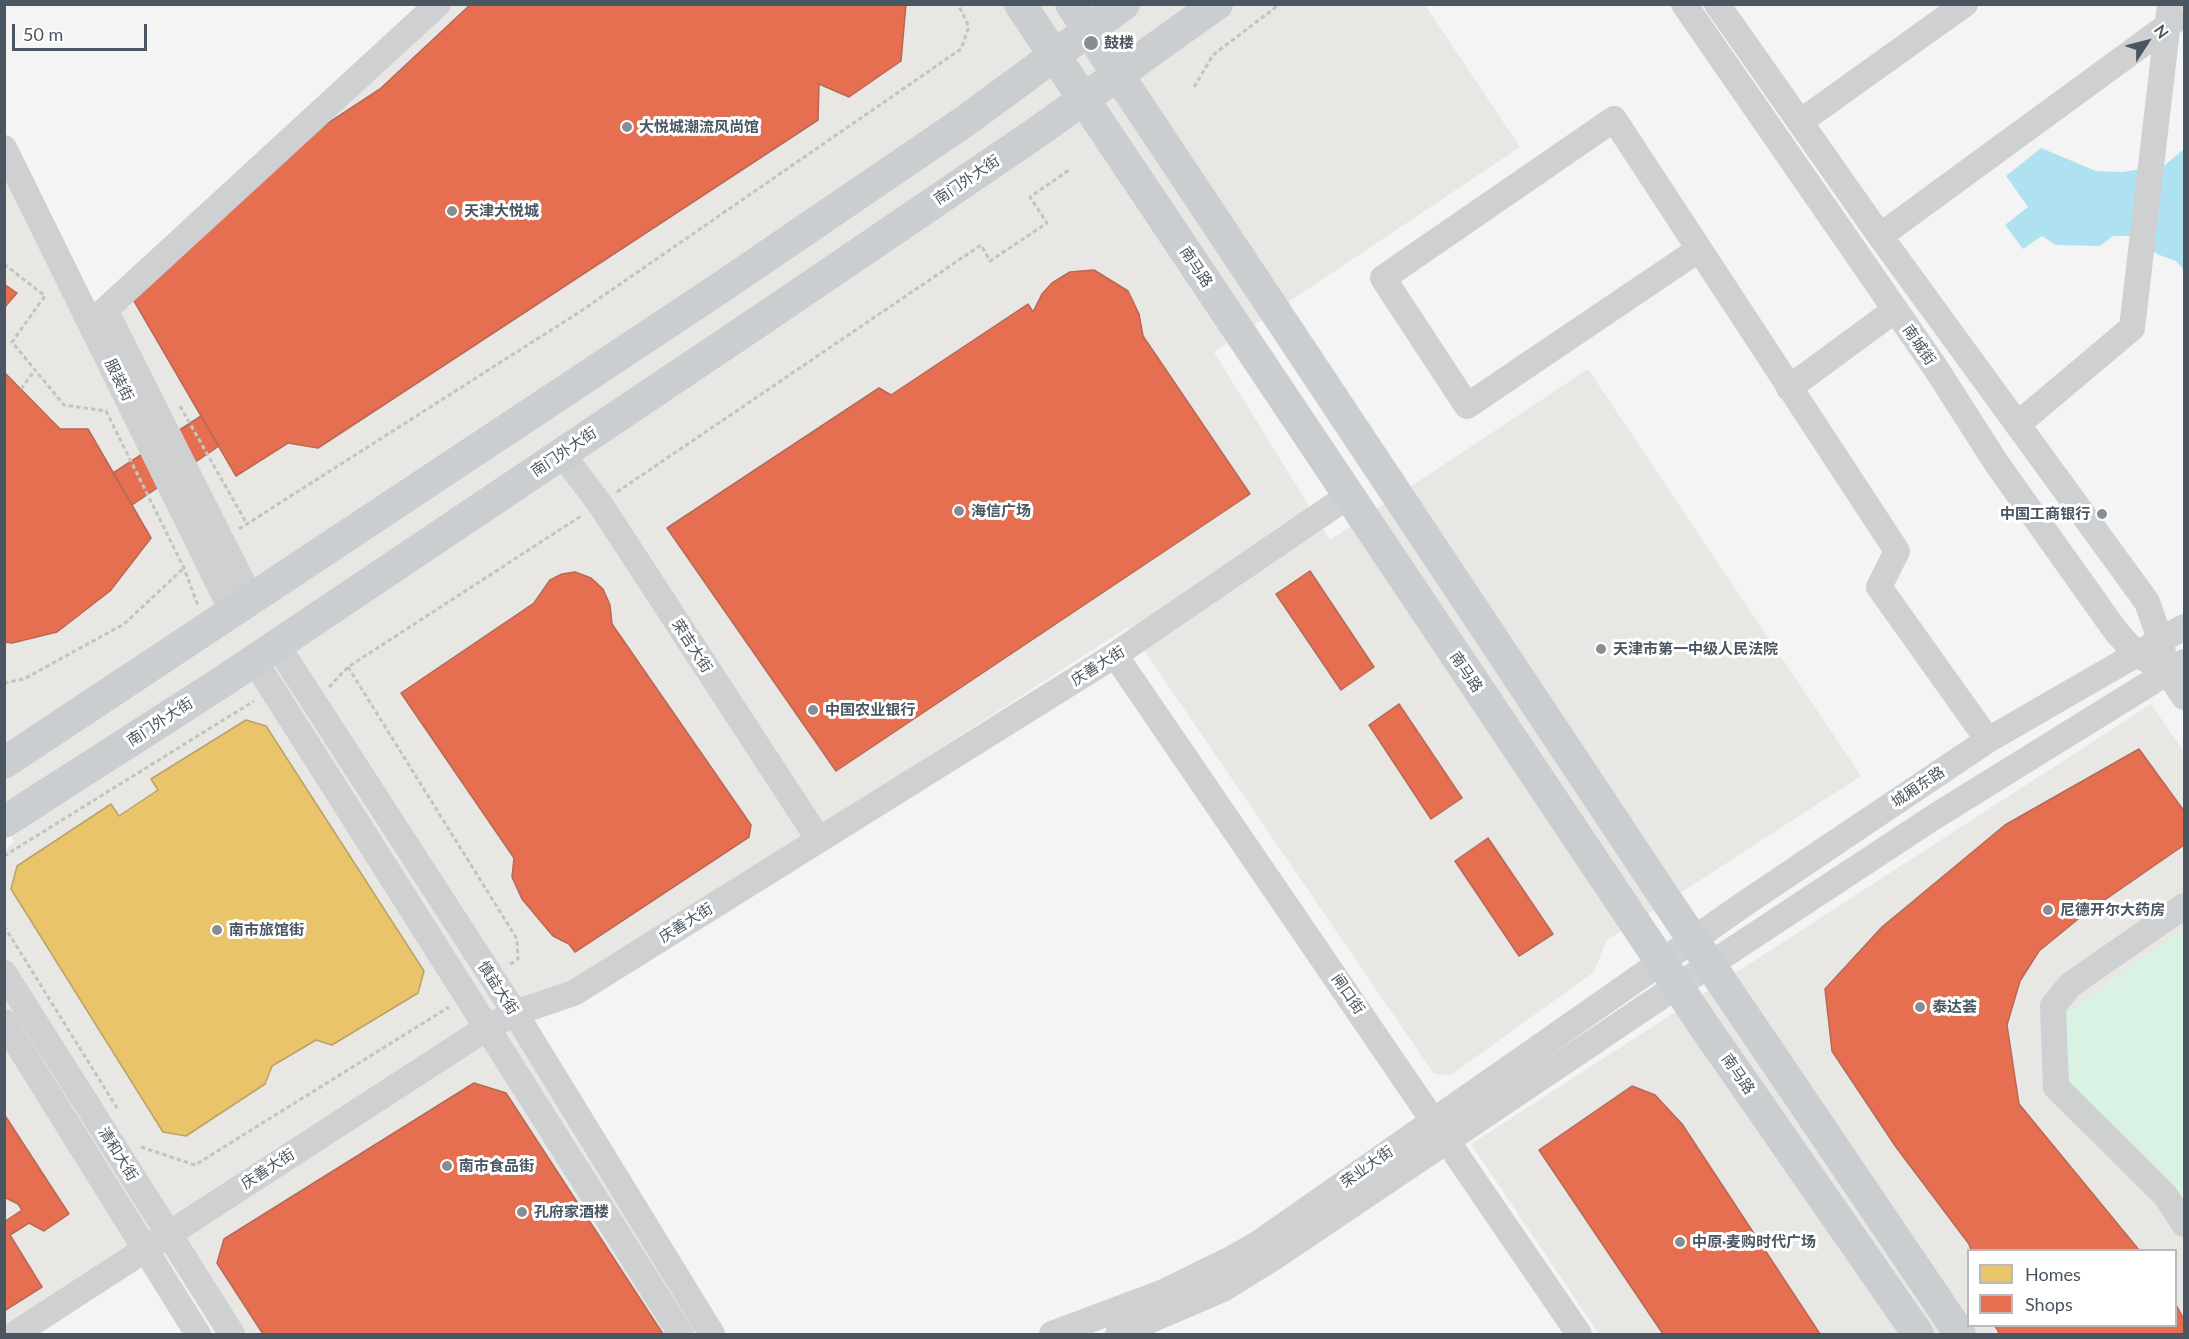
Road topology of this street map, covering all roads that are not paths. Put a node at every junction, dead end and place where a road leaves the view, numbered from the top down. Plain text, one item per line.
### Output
1 (438, 4) edge
2 (1020, 4) edge
3 (1071, 4) edge
4 (1124, 4) edge
5 (1217, 4) edge
6 (1684, 4) edge
7 (1718, 4) edge
8 (1965, 4) edge
9 (2174, 15) edge
10 (1089, 31) junction
11 (1055, 55) junction
12 (1119, 75) junction
13 (1085, 99) junction
14 (1800, 122) junction
15 (8, 165) edge
16 (1880, 236) junction
17 (1698, 250) junction
18 (1895, 310) junction
19 (98, 316) junction
20 (1789, 388) junction
21 (2018, 424) junction
22 (562, 454) junction
23 (1348, 496) junction
24 (231, 614) junction
25 (2184, 627) edge
26 (2160, 639) junction
27 (2135, 653) junction
28 (1115, 655) junction
29 (255, 660) junction
30 (2176, 667) edge
31 (2184, 697) edge
32 (1988, 740) junction
33 (4, 763) edge
34 (4, 822) edge
35 (819, 840) junction
36 (2184, 907) edge
37 (1701, 952) junction
38 (4, 973) edge
39 (1669, 974) junction
40 (515, 1013) junction
41 (4, 1022) edge
42 (488, 1027) junction
43 (1441, 1130) junction
44 (2184, 1224) edge
45 (168, 1234) junction
46 (145, 1250) junction
47 (15, 1335) edge
48 (198, 1335) edge
49 (232, 1335) edge
50 (681, 1335) edge
51 (712, 1335) edge
52 (1052, 1335) edge
53 (1118, 1335) edge
54 (1579, 1335) edge
55 (1918, 1335) edge
56 (1960, 1335) edge

1 - 19 street
2 - 11 main road, 南马路
3 - 10 main road
4 - 10 main road
5 - 12 main road, 南门外大街
6 - 18 street, 南城街
7 - 14 street, 南城街
8 - 14 street
9 - 16 street
9 - 21 street
10 - 11 main road
10 - 12 main road
11 - 13 main road, 南马路
11 - 24 main road
12 - 13 main road, 南门外大街
12 - 37 main road
13 - 22 main road, 南门外大街
13 - 23 main road, 南马路
14 - 16 street, 南城街
15 - 19 street, 服装街
16 - 21 street, 南城街
17 - 17 street
17 - 20 street
18 - 20 street
18 - 27 street, 南城街
19 - 24 street, 服装街
20 - 32 street
21 - 26 street, 南城街
22 - 29 main road, 南门外大街
22 - 35 street, 荣吉大街
23 - 28 street, 庆善大街
23 - 39 main road, 南马路
24 - 33 main road
25 - 26 street, 城厢东路
26 - 27 street, 城厢东路
26 - 30 street, 南城街
27 - 30 street, 南城街
27 - 32 street, 城厢东路
28 - 35 street, 庆善大街
28 - 43 street, 闸口街
29 - 34 main road, 南门外大街
29 - 40 street, 慎益大街
29 - 42 street, 慎益大街
30 - 31 street, 南城街
30 - 37 street, 城厢东路
32 - 37 street, 城厢东路
35 - 40 street, 庆善大街
36 - 44 street
37 - 39 street, 城厢东路
37 - 56 main road
38 - 45 street, 清和大街
39 - 43 street, 荣业大街
39 - 55 main road, 南马路
40 - 42 street, 庆善大街
40 - 51 street, 慎益大街
41 - 46 street, 清和大街
42 - 45 street, 庆善大街
42 - 50 street, 慎益大街
43 - 52 street, 荣业大街
43 - 53 street, 荣业大街
43 - 54 street, 闸口街
45 - 46 street, 庆善大街
45 - 49 street, 清和大街
46 - 47 street, 庆善大街
46 - 48 street, 清和大街

